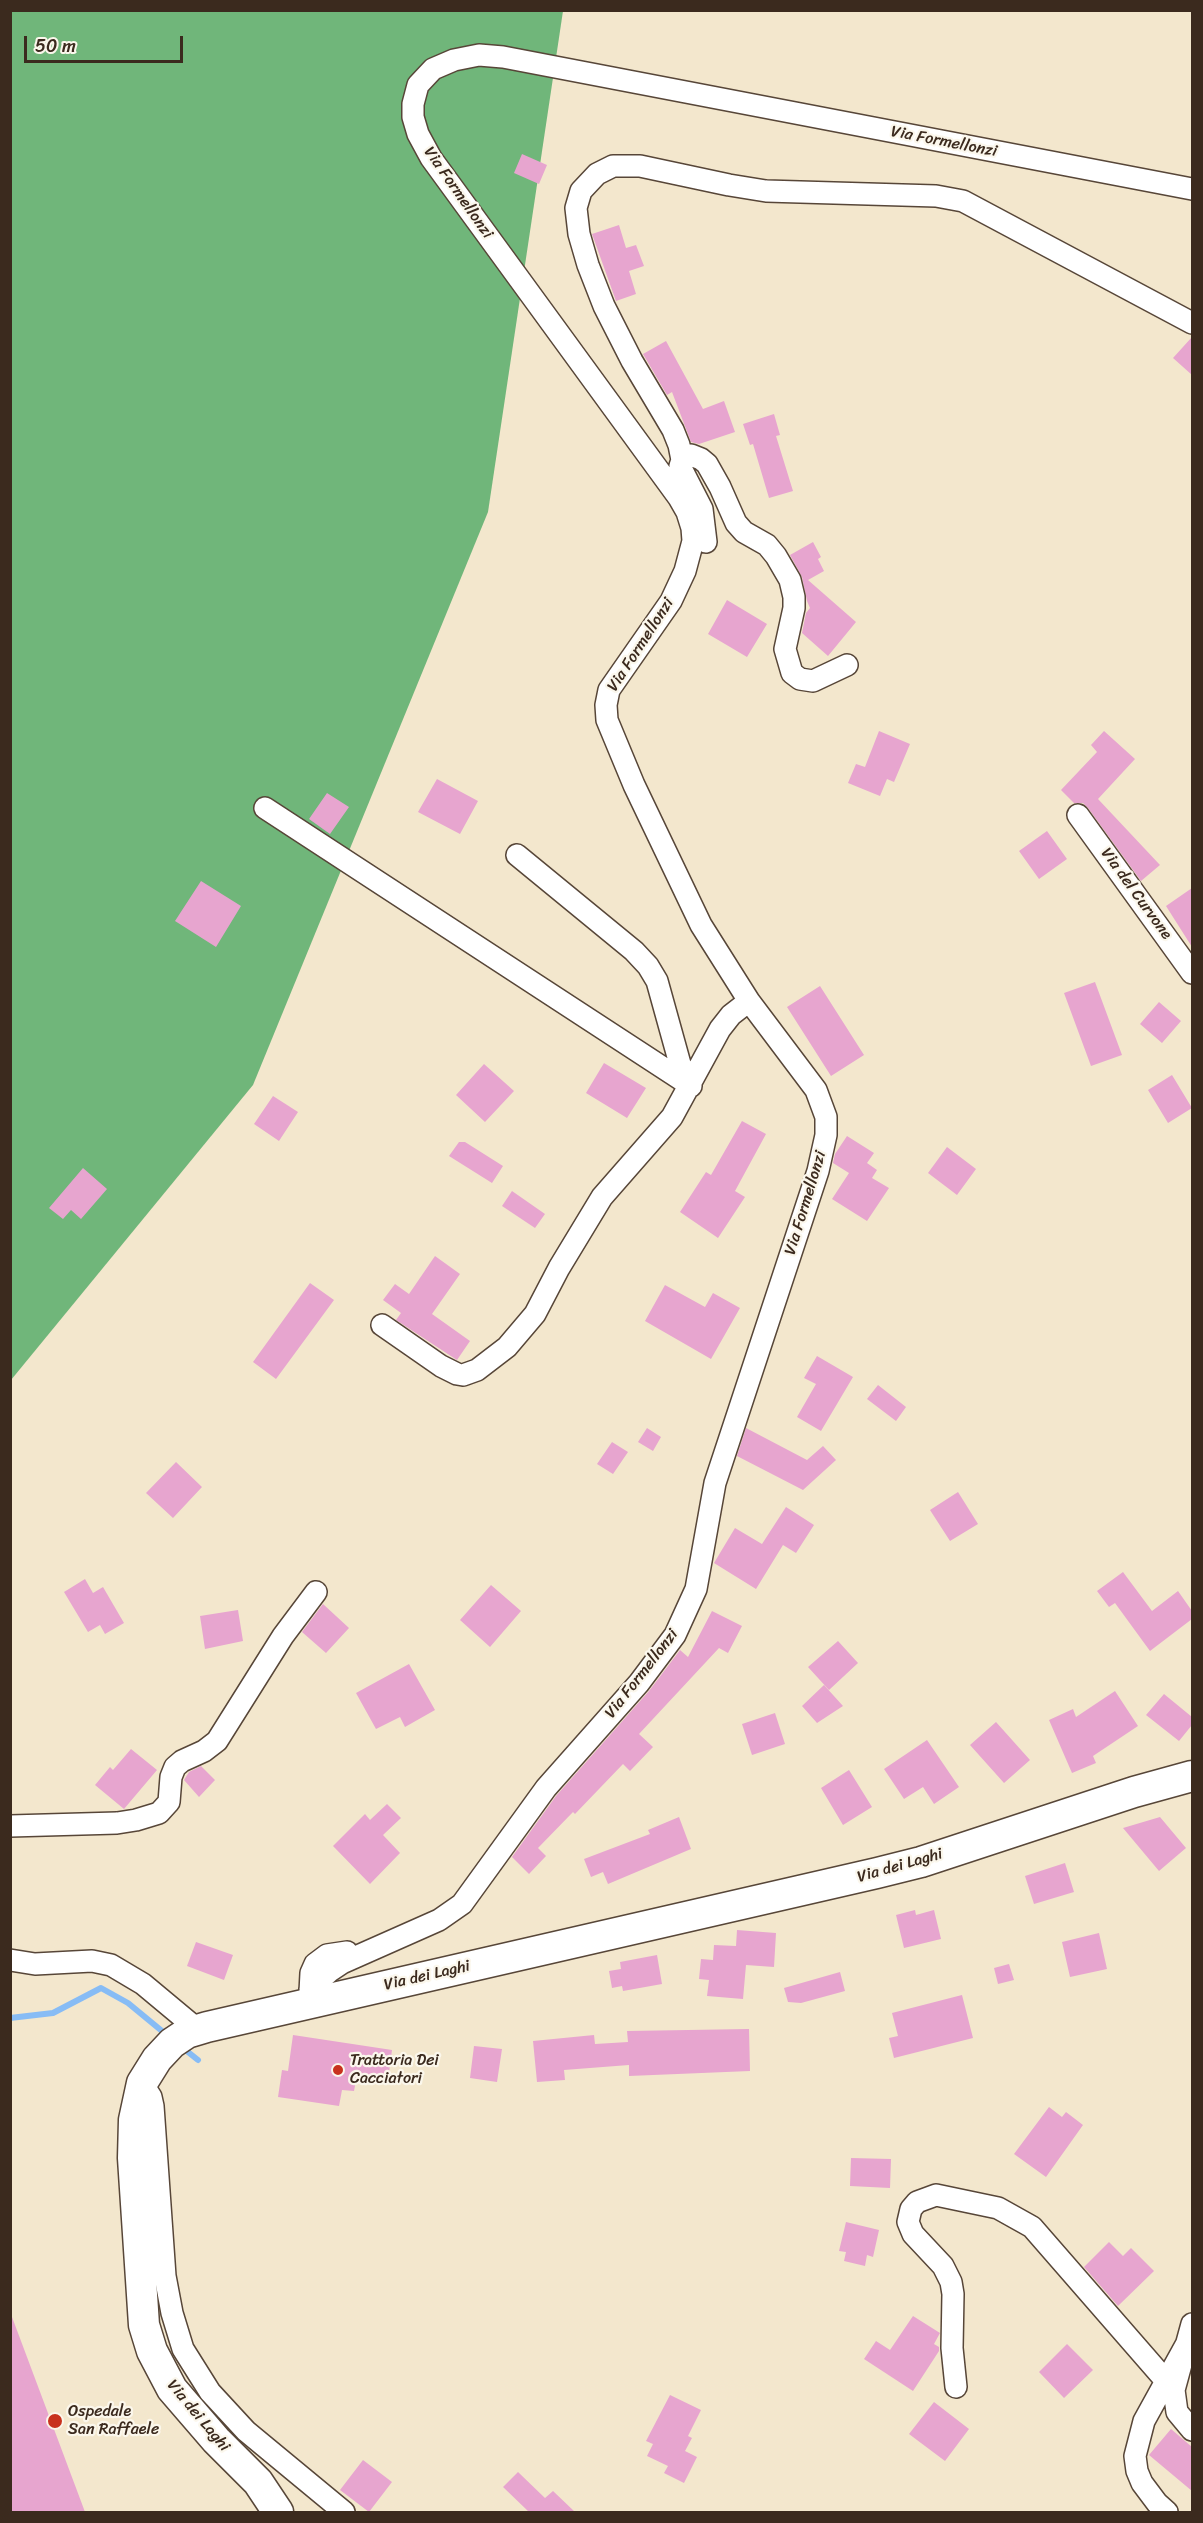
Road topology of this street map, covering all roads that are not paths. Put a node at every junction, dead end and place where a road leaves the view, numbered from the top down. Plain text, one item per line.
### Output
1 (1192, 189) edge
2 (1192, 323) edge
3 (682, 460) junction
4 (670, 601) junction
5 (847, 665) dead end
6 (265, 808) dead end
7 (1078, 815) dead end
8 (517, 855) dead end
9 (1192, 973) edge
10 (749, 1001) junction
11 (691, 1086) junction
12 (382, 1325) dead end
13 (316, 1592) dead end
14 (1192, 1776) edge
15 (10, 1826) edge
16 (10, 1960) edge
17 (311, 1996) junction
18 (197, 2029) junction
19 (142, 2083) junction
20 (1190, 2334) edge
21 (1167, 2382) junction
22 (956, 2387) dead end
23 (1192, 2430) edge
24 (278, 2512) edge
25 (344, 2512) edge
26 (1167, 2512) edge

1 - 4 street, Via Formellonzi
2 - 3 street
3 - 4 street
3 - 5 street
4 - 10 street, Via Formellonzi
6 - 11 street
7 - 9 street, Via del Curvone
8 - 11 street
10 - 11 street
10 - 17 street, Via Formellonzi
11 - 12 street
13 - 15 street
14 - 17 main road, Via dei Laghi
16 - 18 street
17 - 18 main road, Via dei Laghi
18 - 19 main road, Via dei Laghi
19 - 24 main road, Via dei Laghi
19 - 25 street
20 - 21 street
20 - 23 street
21 - 22 street
21 - 26 street

